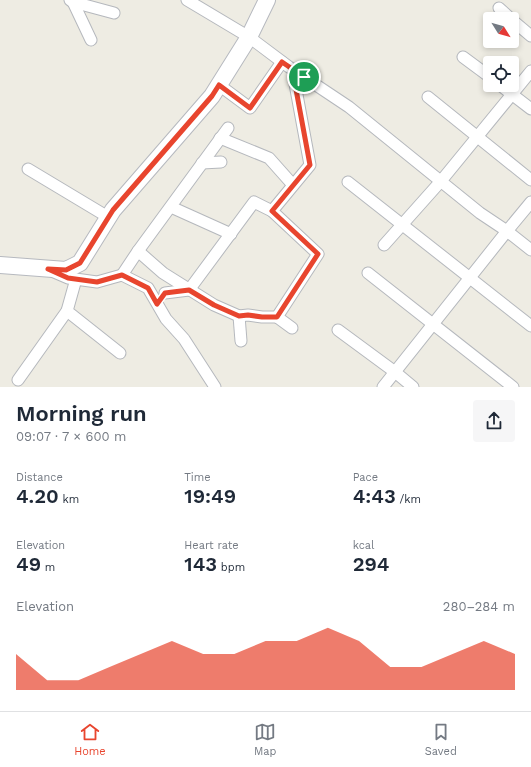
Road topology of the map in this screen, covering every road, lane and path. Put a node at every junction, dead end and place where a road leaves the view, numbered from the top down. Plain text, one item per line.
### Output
1 (187, 0) edge
2 (267, 0) edge
3 (72, 1) edge
4 (499, 8) dead end
5 (504, 12) edge
6 (114, 13) dead end
7 (519, 25) edge
8 (531, 36) edge
9 (249, 37) junction
10 (91, 40) dead end
11 (463, 57) dead end
12 (282, 62) junction
13 (531, 71) edge
14 (483, 73) edge
15 (304, 77) junction
16 (219, 85) junction
17 (509, 92) edge
18 (512, 94) junction
19 (428, 97) dead end
20 (531, 109) edge
21 (228, 128) dead end
22 (477, 136) junction
23 (220, 138) junction
24 (221, 162) dead end
25 (202, 163) junction
26 (28, 169) dead end
27 (531, 180) edge
28 (441, 181) junction
29 (348, 182) dead end
30 (294, 185) junction
31 (531, 202) edge
32 (171, 207) junction
33 (272, 211) junction
34 (108, 217) junction
35 (402, 225) junction
36 (506, 231) junction
37 (231, 234) junction
38 (384, 245) dead end
39 (531, 250) edge
40 (138, 251) junction
41 (0, 265) edge
42 (48, 269) junction
43 (368, 273) dead end
44 (122, 275) junction
45 (469, 278) junction
46 (76, 279) junction
47 (174, 280) junction
48 (189, 290) junction
49 (165, 293) junction
50 (157, 304) junction
51 (67, 311) junction
52 (239, 316) junction
53 (277, 317) junction
54 (433, 324) junction
55 (531, 326) edge
56 (292, 328) dead end
57 (338, 330) dead end
58 (241, 341) dead end
59 (120, 353) dead end
60 (395, 372) junction
61 (18, 380) dead end
62 (215, 387) edge
63 (383, 387) edge
64 (413, 387) edge
65 (513, 387) edge

1 - 9 street
2 - 9 street
3 - 6 street
3 - 10 street
4 - 5 street
7 - 8 street
9 - 12 street
9 - 16 street
11 - 14 street
12 - 15 street
12 - 16 street
13 - 18 street
15 - 28 street
15 - 30 street
16 - 34 street
17 - 18 street
18 - 20 street
18 - 22 street
19 - 22 street
21 - 23 street
22 - 27 street
22 - 28 street
23 - 25 street
23 - 30 street
24 - 25 street
25 - 32 street
26 - 34 street
28 - 35 street
28 - 36 street
29 - 35 street
30 - 33 street
31 - 36 street
32 - 37 street
32 - 40 street
33 - 37 street
33 - 53 street
34 - 42 street
35 - 38 street
35 - 45 street
36 - 39 street
36 - 45 street
37 - 48 street
40 - 44 street
40 - 47 street
41 - 42 street
42 - 46 street
43 - 54 street
44 - 46 street
44 - 50 street
45 - 54 street
45 - 55 street
46 - 51 street
47 - 48 street
47 - 49 street
48 - 49 street
48 - 52 street
49 - 50 street
50 - 62 street
51 - 59 street
51 - 61 street
52 - 53 street
52 - 58 street
53 - 56 street
54 - 60 street
54 - 65 street
57 - 60 street
60 - 63 street
60 - 64 street

